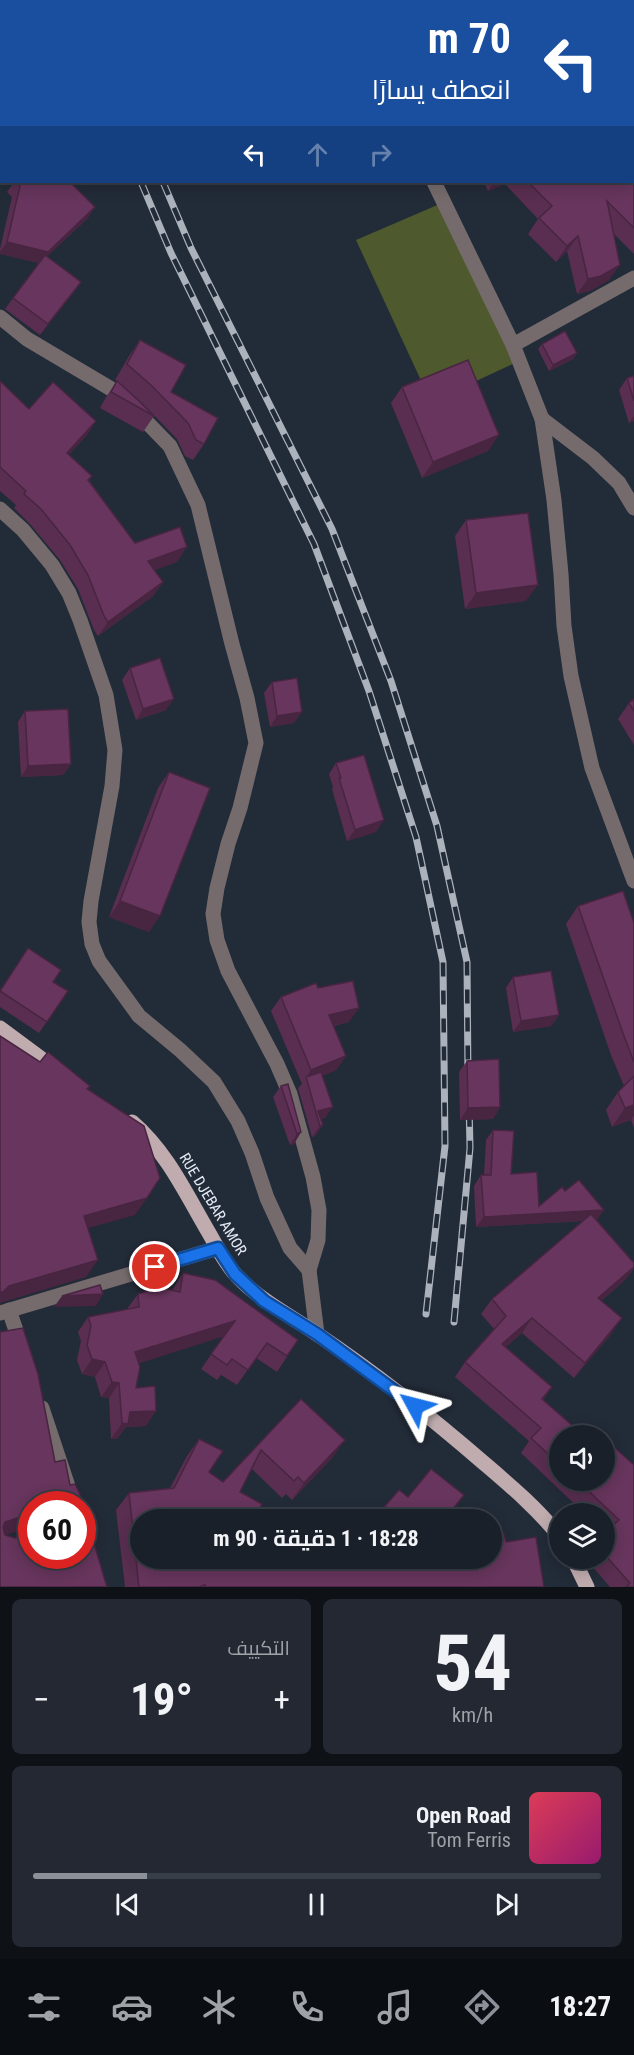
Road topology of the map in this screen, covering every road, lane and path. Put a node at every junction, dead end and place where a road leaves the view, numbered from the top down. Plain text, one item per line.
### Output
1 (434, 183) edge
2 (634, 278) edge
3 (0, 317) edge
4 (513, 345) junction
5 (542, 419) junction
6 (634, 508) edge
7 (0, 509) edge
8 (634, 881) edge
9 (0, 1028) edge
10 (70, 1080) edge
11 (116, 1110) edge
12 (218, 1248) junction
13 (309, 1270) junction
14 (5, 1311) edge
15 (317, 1334) junction
16 (27, 1364) edge
17 (38, 1396) edge
18 (70, 1491) edge
19 (549, 1523) edge
20 (578, 1569) edge
21 (587, 1587) edge

1 - 4 street
2 - 4 street
3 - 13 street
4 - 5 street
5 - 6 street
5 - 8 street
7 - 13 street
9 - 10 main road
11 - 12 main road, RUE DJEBAR AMOR
12 - 14 street
12 - 15 main road, RUE DJEBAR AMOR
13 - 15 street
14 - 16 street
15 - 19 main road, RUE DJEBAR AMOR
17 - 18 street
20 - 21 main road

